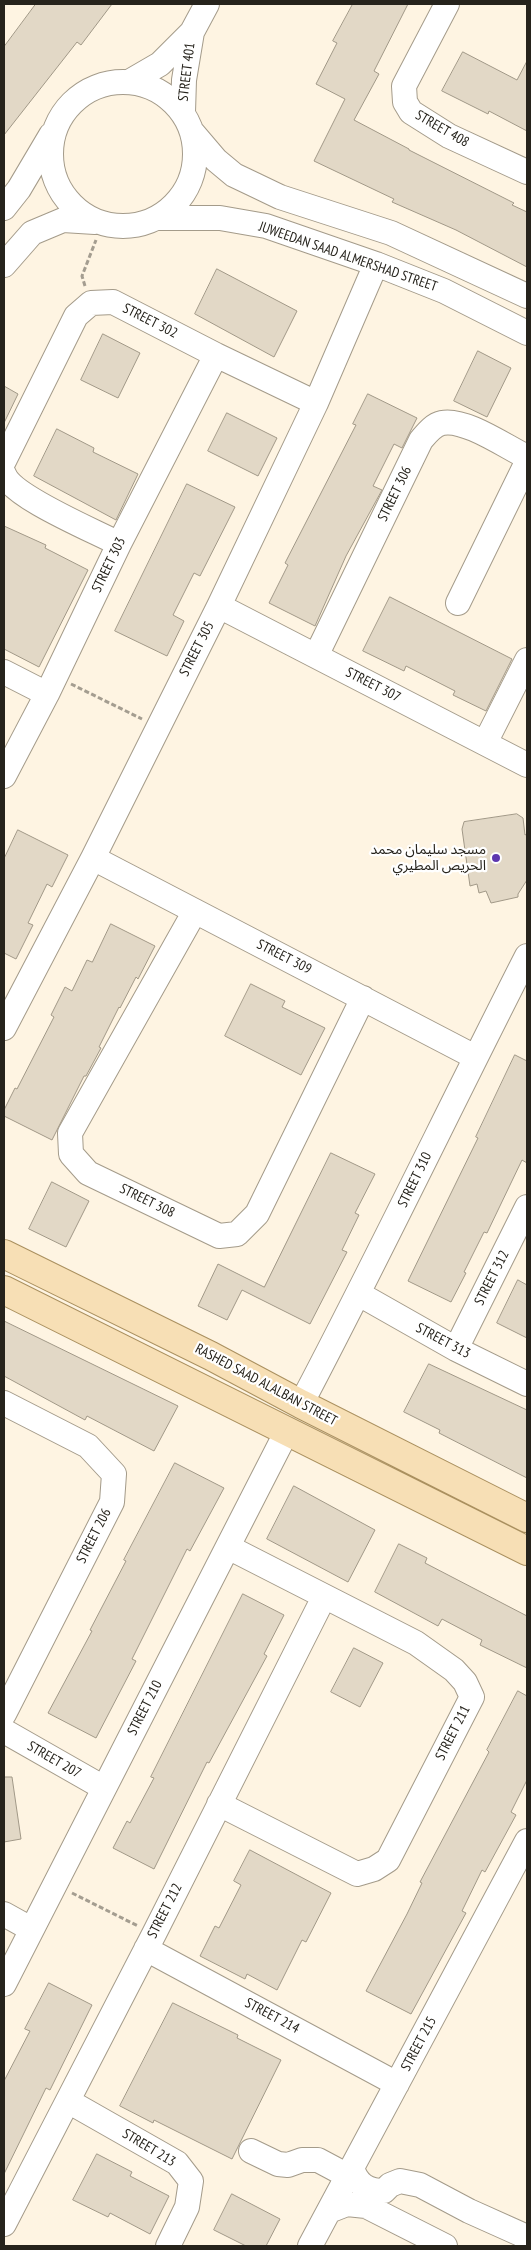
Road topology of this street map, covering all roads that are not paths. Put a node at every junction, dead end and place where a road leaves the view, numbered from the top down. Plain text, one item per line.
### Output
1 (207, 4) edge
2 (447, 4) edge
3 (192, 32) junction
4 (129, 82) junction
5 (183, 112) junction
6 (58, 123) junction
7 (193, 133) junction
8 (527, 172) edge
9 (4, 208) edge
10 (159, 218) junction
11 (98, 222) junction
12 (376, 264) junction
13 (4, 265) edge
14 (527, 296) edge
15 (527, 333) edge
16 (216, 356) junction
17 (316, 403) junction
18 (527, 457) edge
19 (4, 461) edge
20 (527, 462) edge
21 (4, 474) edge
22 (119, 544) junction
23 (458, 603) dead end
24 (219, 606) junction
25 (316, 656) junction
26 (527, 660) edge
27 (4, 672) edge
28 (51, 685) junction
29 (485, 743) junction
30 (527, 765) edge
31 (4, 776) edge
32 (93, 858) junction
33 (195, 911) junction
34 (527, 956) edge
35 (362, 998) junction
36 (4, 1028) edge
37 (475, 1057) junction
38 (527, 1207) edge
39 (4, 1254) edge
40 (4, 1290) edge
41 (359, 1294) junction
42 (456, 1349) junction
43 (211, 1356) junction
44 (527, 1384) edge
45 (197, 1385) junction
46 (4, 1403) edge
47 (301, 1404) junction
48 (287, 1431) junction
49 (527, 1518) edge
50 (228, 1547) junction
51 (527, 1551) edge
52 (324, 1597) junction
53 (4, 1714) edge
54 (4, 1731) edge
55 (104, 1788) junction
56 (220, 1804) junction
57 (527, 1841) edge
58 (4, 1914) edge
59 (31, 1929) junction
60 (150, 1941) junction
61 (4, 1984) edge
62 (397, 2084) junction
63 (68, 2101) junction
64 (251, 2151) dead end
65 (395, 2170) dead end
66 (350, 2172) junction
67 (379, 2201) junction
68 (329, 2211) junction
69 (4, 2224) edge
70 (527, 2237) edge
71 (168, 2246) edge
72 (310, 2246) edge
73 (445, 2246) edge

1 - 3 street, STREET 401
2 - 8 street, STREET 408
3 - 4 street, STREET 401
3 - 5 street, STREET 401
4 - 5 street
4 - 6 street
5 - 7 street
6 - 9 street
6 - 11 street
7 - 10 street
7 - 14 street
10 - 11 street
10 - 12 street, JUWEEDAN SAAD ALMERSHAD STREET
11 - 13 street
12 - 15 street, JUWEEDAN SAAD ALMERSHAD STREET
12 - 17 street, STREET 305
16 - 17 street, STREET 302
16 - 19 street, STREET 302
16 - 22 street, STREET 303
17 - 24 street, STREET 305
18 - 25 street, STREET 306
20 - 23 street
21 - 22 street
22 - 28 street, STREET 303
24 - 25 street, STREET 307
24 - 32 street, STREET 305
25 - 29 street, STREET 307
26 - 29 street
27 - 28 street
28 - 31 street, STREET 303
29 - 30 street, STREET 307
32 - 33 street, STREET 309
32 - 36 street, STREET 305
33 - 35 street, STREET 309
33 - 35 street, STREET 308
34 - 37 street, STREET 310
35 - 37 street, STREET 309
37 - 41 street, STREET 310
38 - 42 street, STREET 312
39 - 43 main road, RASHED SAAD ALALBAN STREET
40 - 45 main road
41 - 42 street, STREET 313
41 - 47 street, STREET 310
42 - 44 street, STREET 313
43 - 45 main road
43 - 47 main road, RASHED SAAD ALALBAN STREET
45 - 48 main road
46 - 53 street, STREET 206
47 - 49 main road, RASHED SAAD ALALBAN STREET
48 - 50 street, STREET 210
48 - 51 main road
50 - 52 street, STREET 211
50 - 55 street, STREET 210
52 - 56 street, STREET 212
52 - 56 street, STREET 211
54 - 55 street, STREET 207
55 - 59 street, STREET 210
56 - 60 street, STREET 212
57 - 62 street, STREET 215
58 - 59 street
59 - 61 street, STREET 210
60 - 62 street, STREET 214
60 - 63 street, STREET 212
62 - 66 street, STREET 215
63 - 69 street, STREET 212
63 - 71 street, STREET 213
64 - 66 street
65 - 67 street
66 - 67 street
66 - 68 street, STREET 215
67 - 68 street
67 - 70 street
67 - 73 street
68 - 72 street, STREET 215

